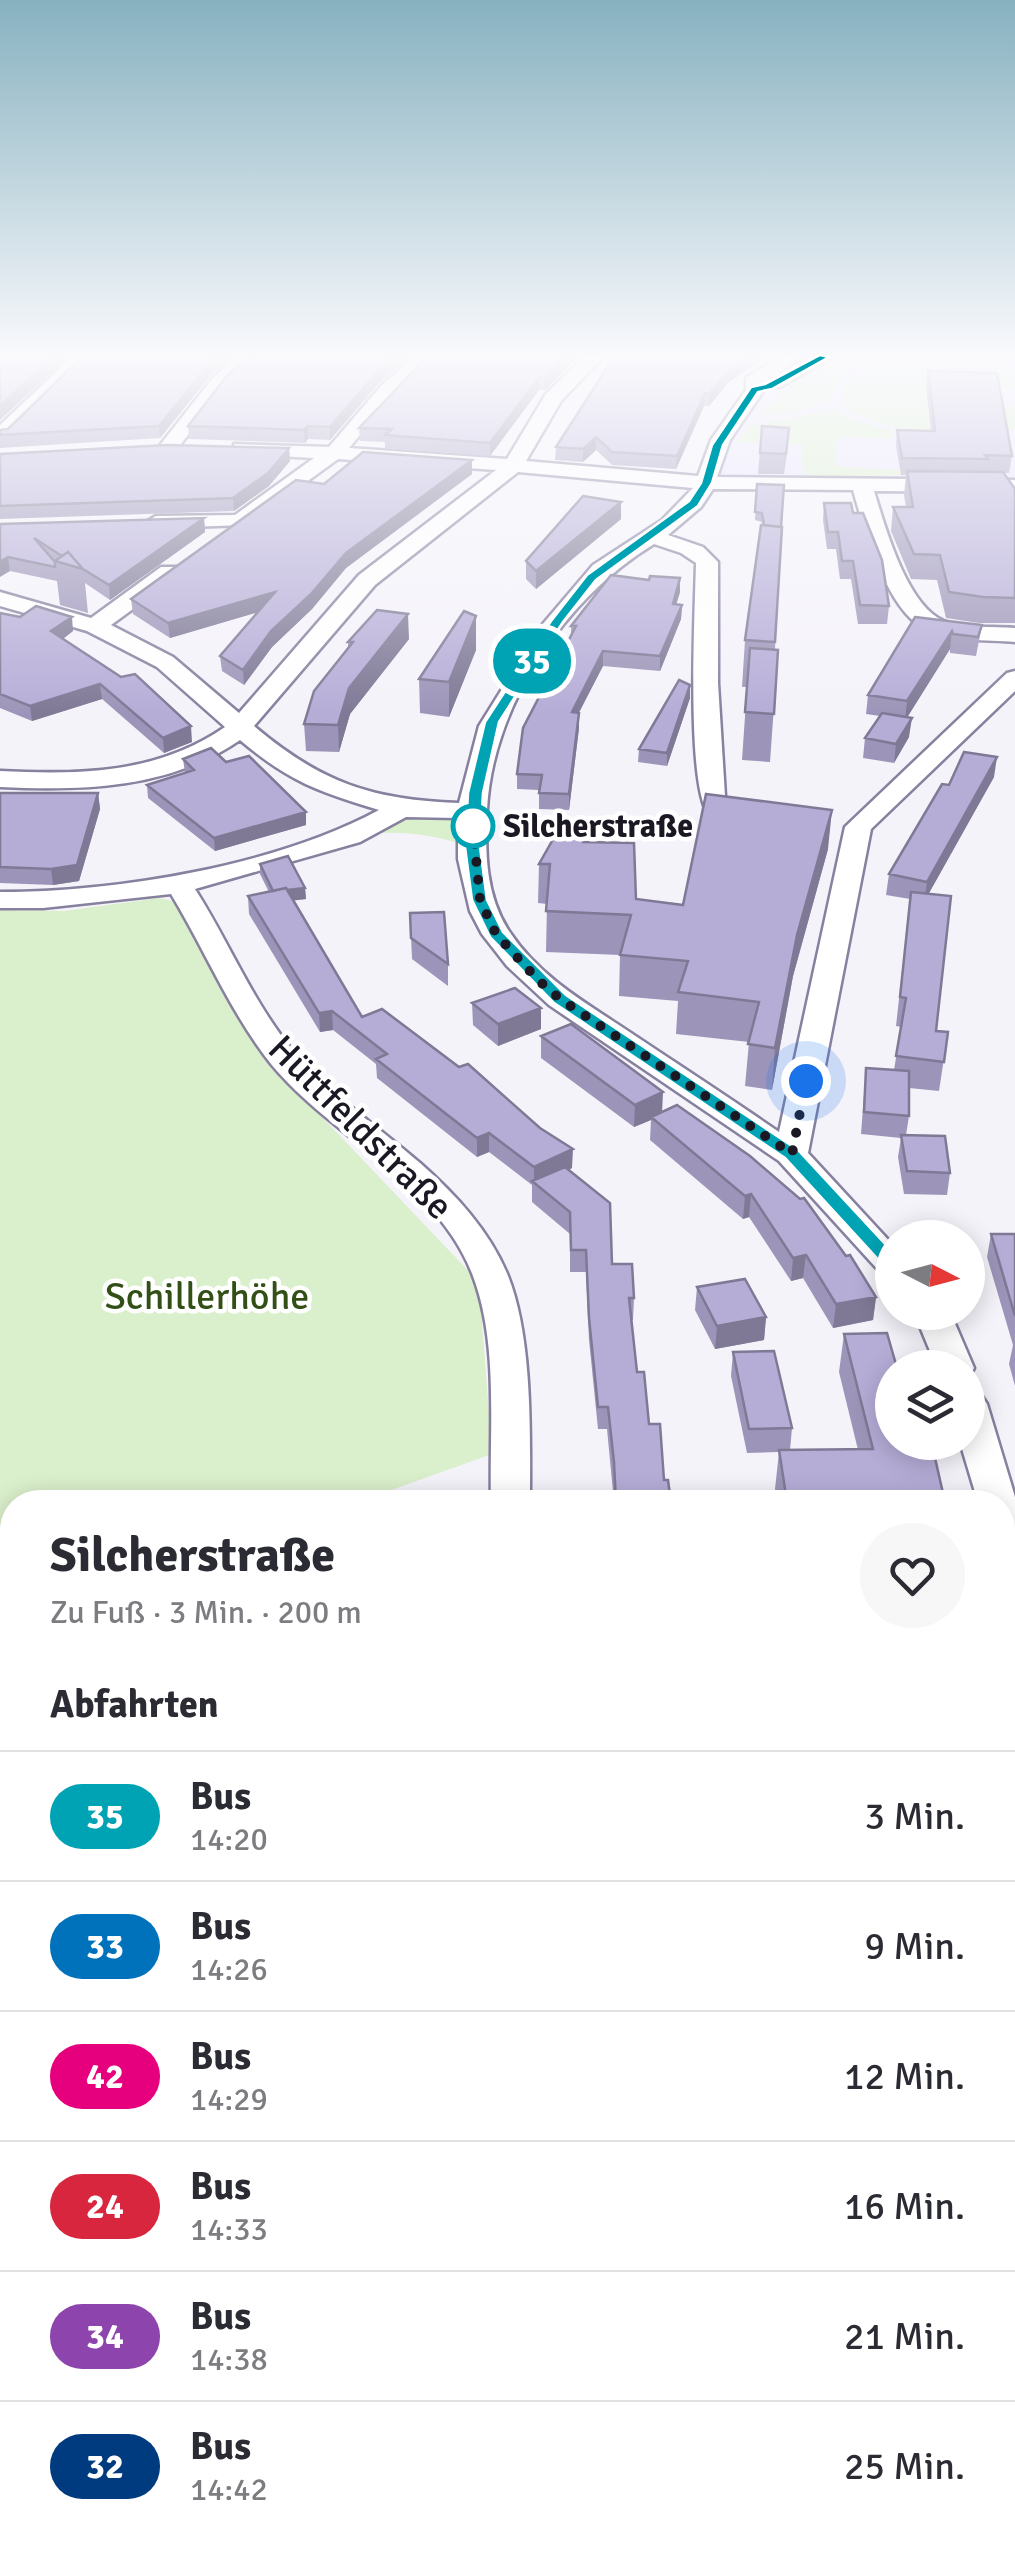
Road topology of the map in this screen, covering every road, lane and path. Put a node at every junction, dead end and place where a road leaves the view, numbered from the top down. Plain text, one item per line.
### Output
1 (302, 476) edge
2 (500, 476) edge
3 (622, 476) edge
4 (708, 476) edge
5 (706, 483) junction
6 (862, 485) junction
7 (1015, 486) edge
8 (240, 521) junction
9 (141, 523) edge
10 (651, 537) junction
11 (0, 598) edge
12 (95, 626) junction
13 (1015, 635) edge
14 (1015, 678) edge
15 (239, 729) junction
16 (0, 779) edge
17 (401, 809) junction
18 (474, 811) junction
19 (772, 820) edge
20 (824, 824) edge
21 (858, 827) junction
22 (178, 885) junction
23 (0, 900) edge
24 (792, 1154) junction
25 (875, 1245) edge
26 (985, 1460) edge
27 (510, 1490) edge
28 (993, 1490) edge

1 - 8 street
2 - 15 street
3 - 5 street
4 - 5 street
5 - 6 street
5 - 10 street
6 - 7 street
6 - 13 street
8 - 9 street
8 - 12 street
10 - 18 street
10 - 19 street
11 - 12 street
12 - 15 street
14 - 21 street
15 - 16 street
15 - 17 street
17 - 18 street
17 - 22 street
18 - 24 street
20 - 21 street
21 - 24 street
22 - 23 street
22 - 27 street, Hüttfeldstraße
24 - 25 street
26 - 28 street

